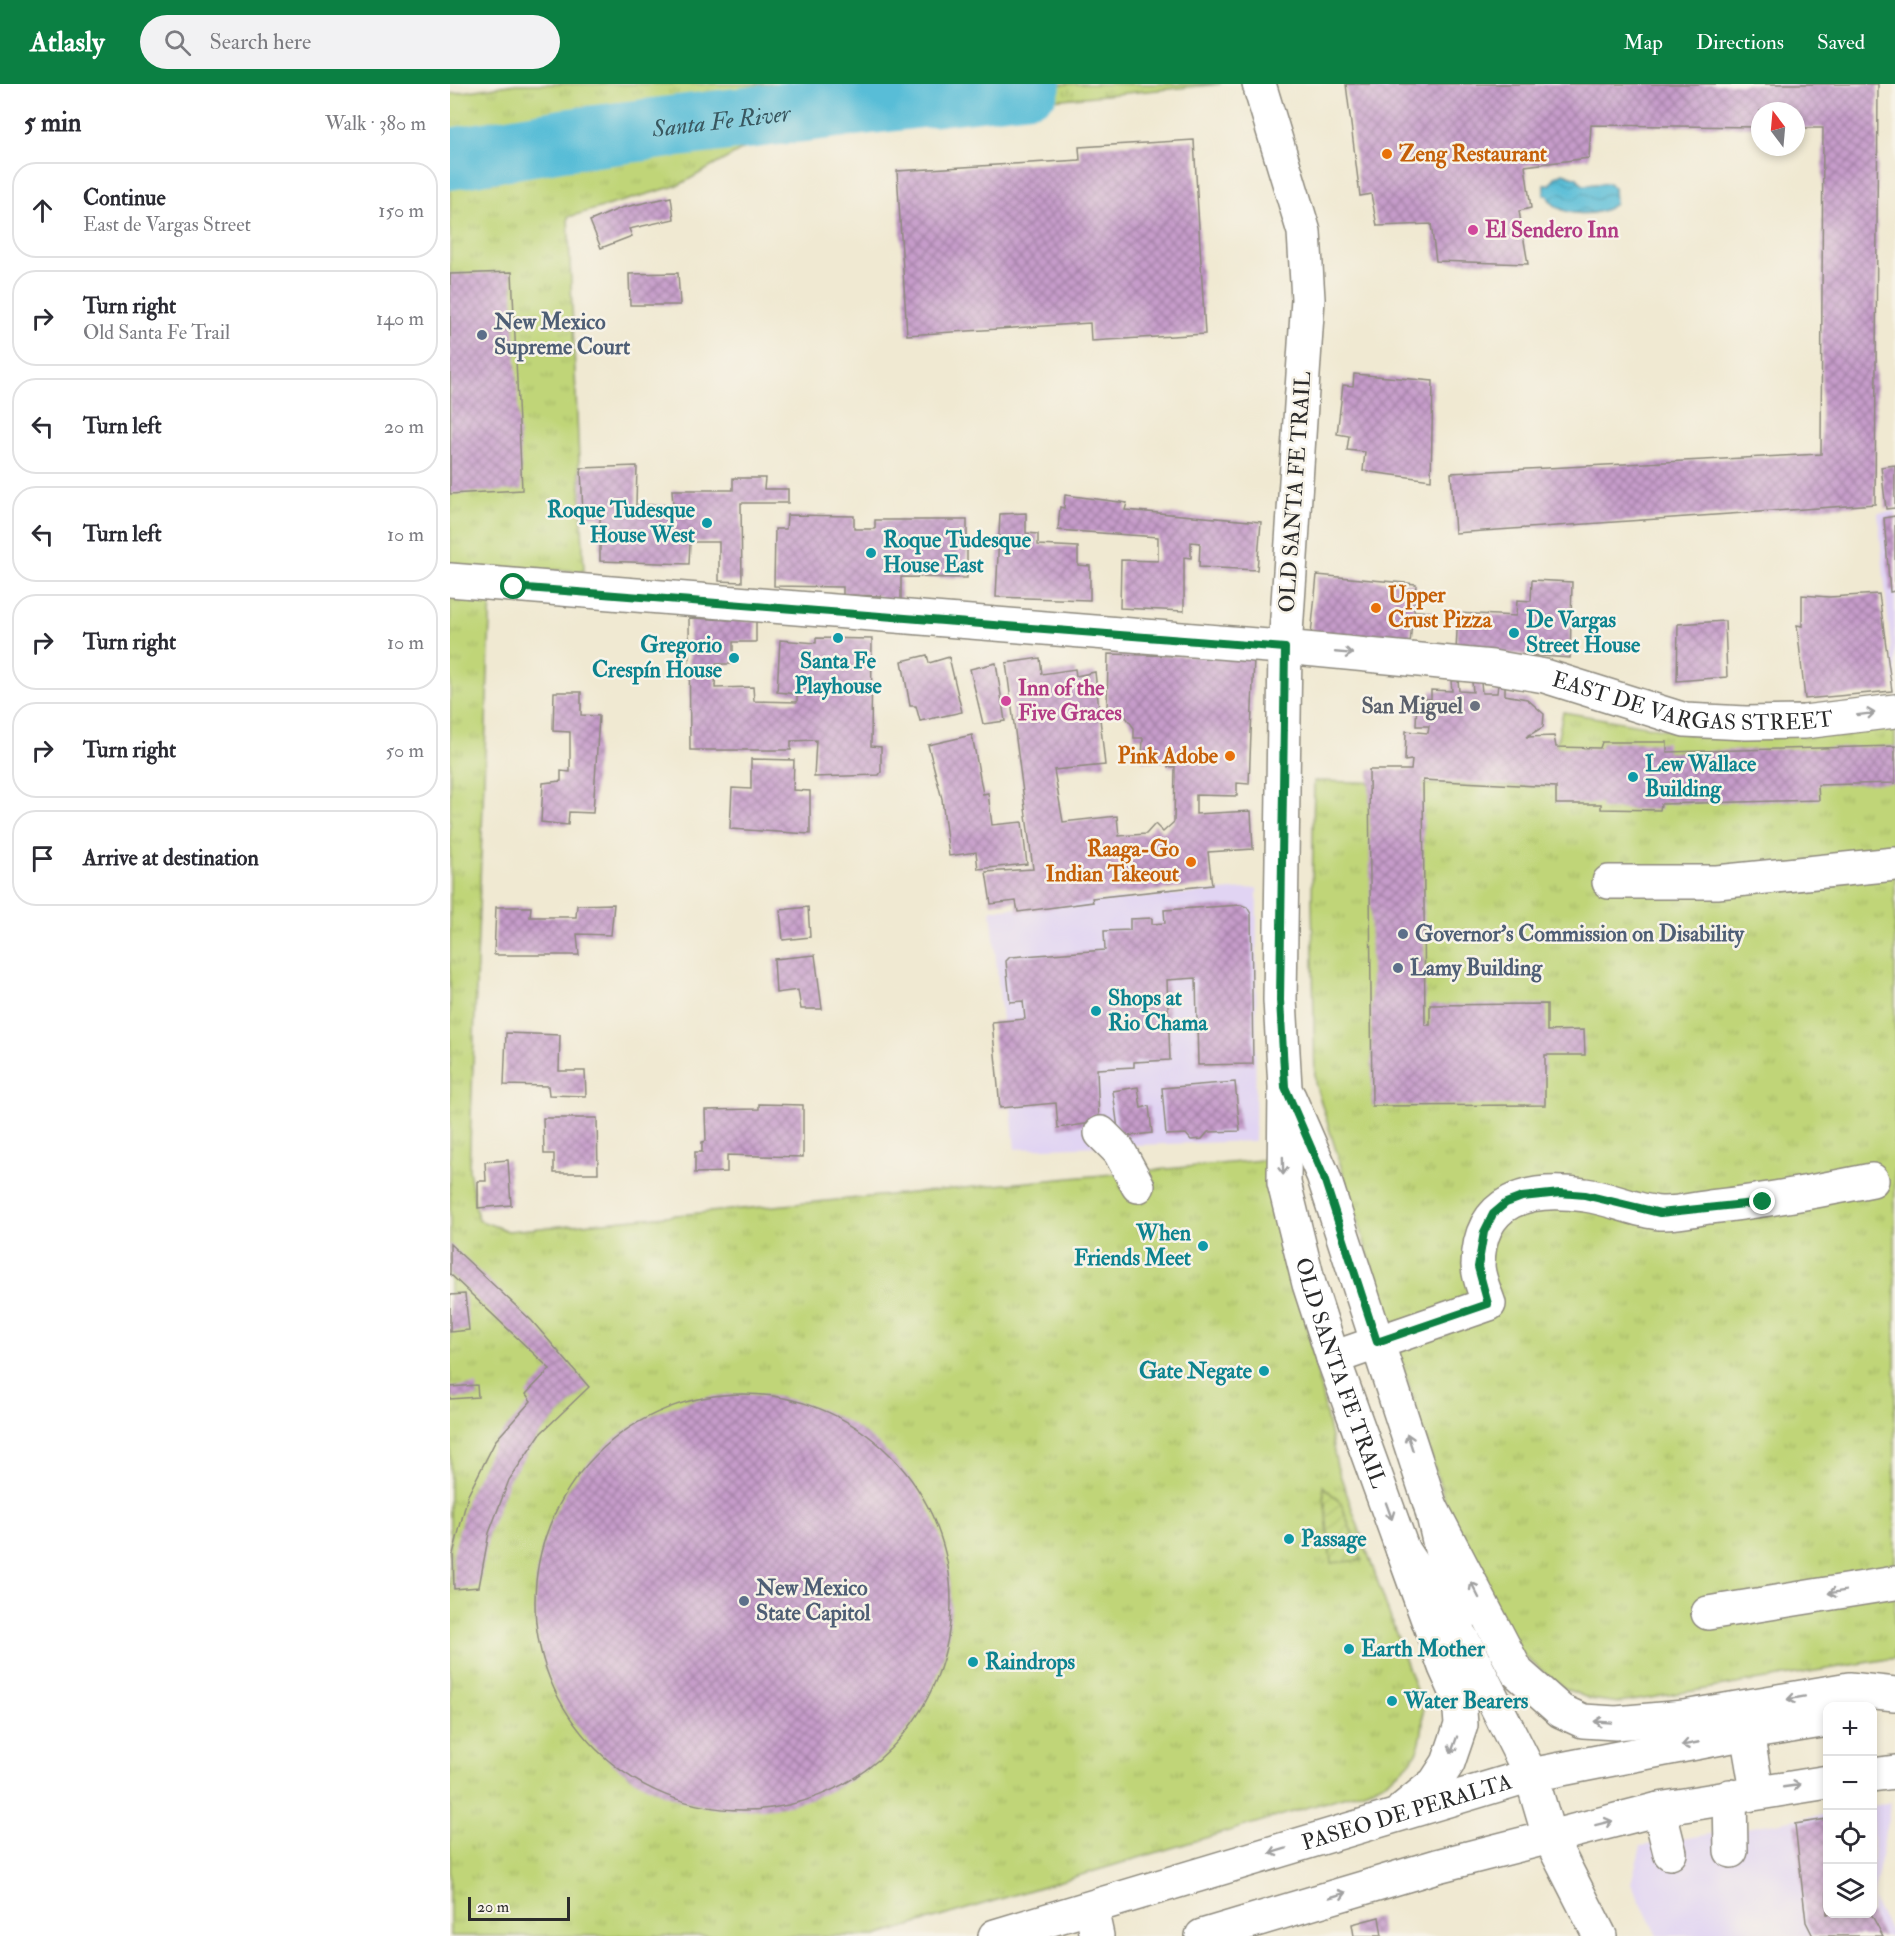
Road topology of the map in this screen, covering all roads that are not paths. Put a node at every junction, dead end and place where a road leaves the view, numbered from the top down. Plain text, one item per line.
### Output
1 (1260, 87) edge
2 (450, 580) edge
3 (1285, 648) junction
4 (1895, 711) edge
5 (1895, 864) edge
6 (1609, 882) dead end
7 (1285, 1087) junction
8 (1101, 1132) dead end
9 (1872, 1180) dead end
10 (1138, 1186) dead end
11 (1377, 1342) junction
12 (1333, 1358) junction
13 (1431, 1507) junction
14 (1403, 1551) junction
15 (1895, 1583) edge
16 (1708, 1613) dead end
17 (1463, 1640) junction
18 (1895, 1694) edge
19 (1895, 1710) edge
20 (1877, 1712) edge
21 (1823, 1721) edge
22 (1747, 1733) junction
23 (1895, 1772) edge
24 (1877, 1774) edge
25 (1530, 1775) junction
26 (1823, 1783) edge
27 (1744, 1794) junction
28 (1659, 1809) junction
29 (1394, 1816) junction
30 (1549, 1836) junction
31 (1731, 1851) dead end
32 (1670, 1853) dead end
33 (1094, 1922) edge
34 (995, 1936) edge
35 (1202, 1936) edge
36 (1600, 1936) edge

1 - 3 street, OLD SANTA FE TRAIL
2 - 3 street, EAST DE VARGAS STREET
3 -> 4 street, EAST DE VARGAS STREET
3 - 7 street, OLD SANTA FE TRAIL
5 - 6 street
7 - 11 street, OLD SANTA FE TRAIL
7 -> 12 street, OLD SANTA FE TRAIL
8 - 10 street
9 - 11 street
11 - 12 street
13 -> 11 street, OLD SANTA FE TRAIL
12 -> 14 street, OLD SANTA FE TRAIL
13 - 17 street, OLD SANTA FE TRAIL
18 -> 13 street
14 - 17 street, OLD SANTA FE TRAIL
14 -> 29 street
15 -> 16 street
17 - 25 street, OLD SANTA FE TRAIL
19 - 20 street
21 - 22 street, PASEO DE PERALTA
22 -> 25 street, PASEO DE PERALTA
22 - 27 street
23 - 24 street
25 - 29 street, PASEO DE PERALTA
25 - 30 street, OLD SANTA FE TRAIL
27 -> 26 street
27 - 28 street
27 - 31 street
30 -> 28 street
28 - 32 street
29 -> 33 street, PASEO DE PERALTA
35 -> 30 street
30 - 36 street, OLD SANTA FE TRAIL
33 - 34 street, PASEO DE PERALTA

